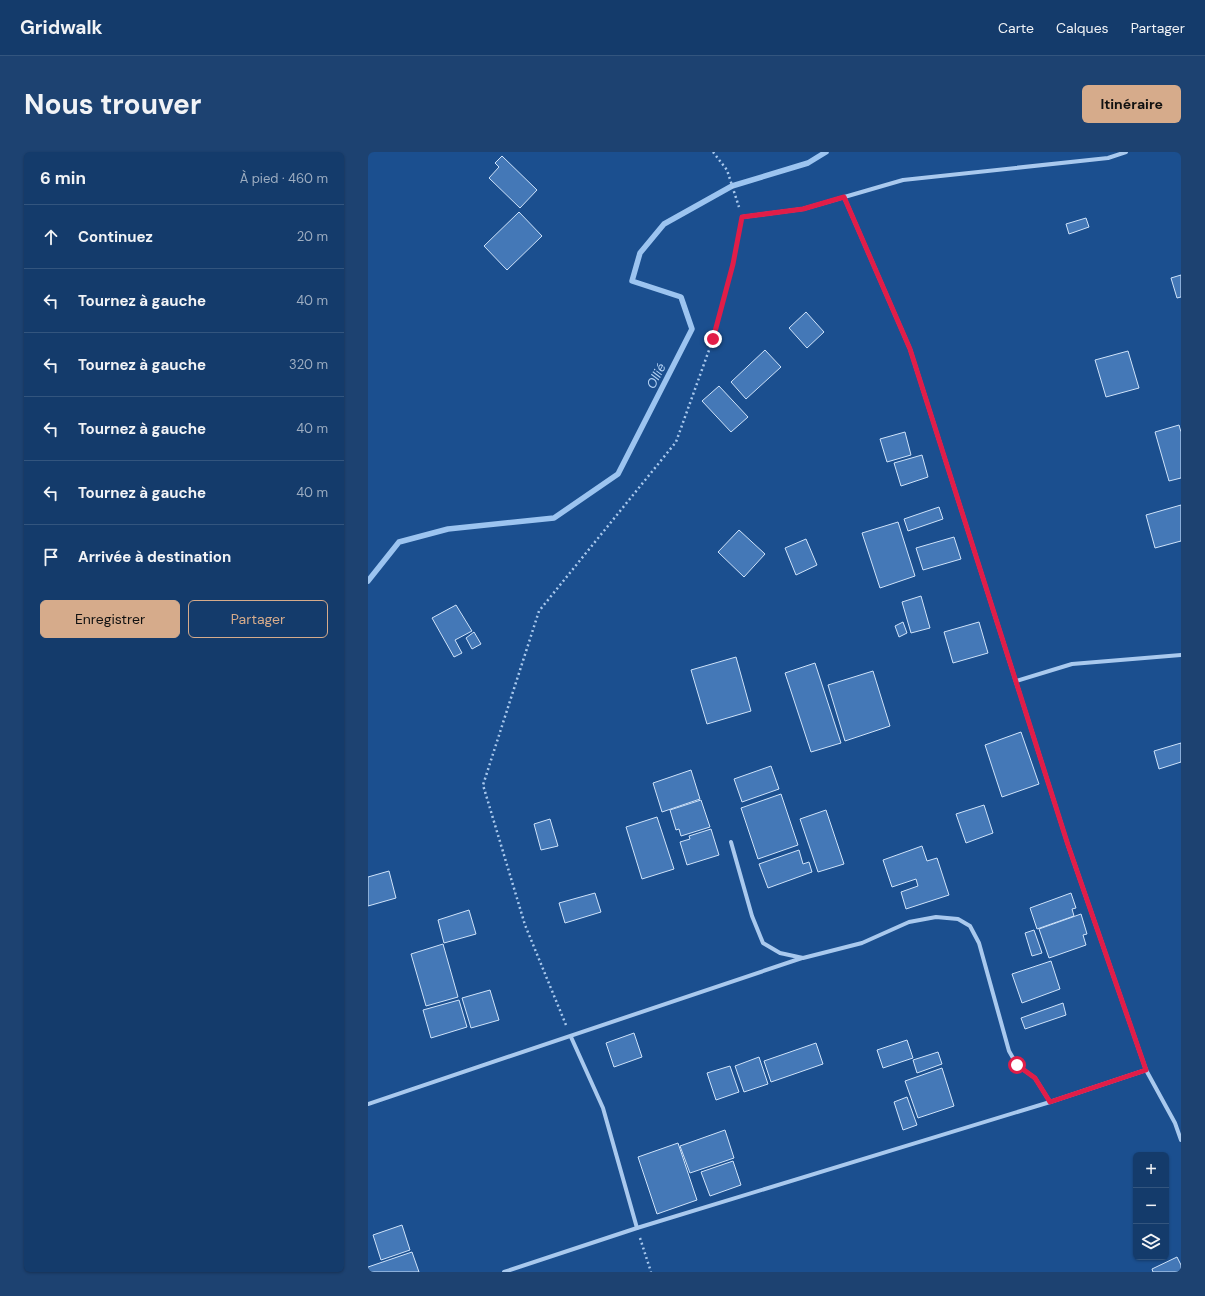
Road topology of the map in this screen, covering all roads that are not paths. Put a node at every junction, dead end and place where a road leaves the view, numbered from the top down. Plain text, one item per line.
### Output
1 (1126, 152) edge
2 (844, 197) junction
3 (742, 217) road end
4 (1181, 655) edge
5 (1016, 681) junction
6 (731, 842) dead end
7 (803, 958) junction
8 (570, 1037) junction
9 (1146, 1070) junction
10 (1050, 1102) junction
11 (368, 1104) edge
12 (1181, 1140) edge
13 (637, 1228) junction
14 (504, 1272) edge

1 - 2 street
2 - 3 street
2 - 5 street
4 - 5 street
5 - 9 street
6 - 7 street
7 - 8 street
7 - 10 street
8 - 11 street
8 - 13 street
9 - 10 street
9 - 12 street
10 - 13 street
13 - 14 street

